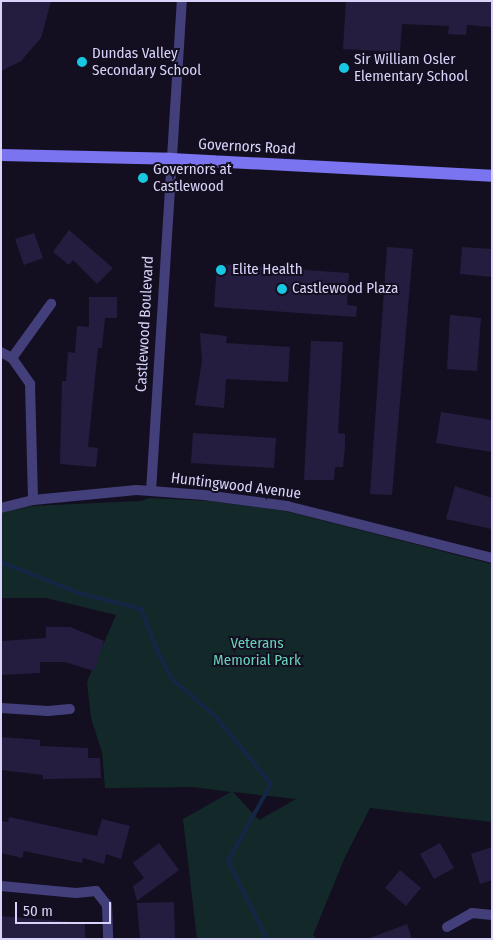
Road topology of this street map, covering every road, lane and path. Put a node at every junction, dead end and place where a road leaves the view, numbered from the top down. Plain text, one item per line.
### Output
1 (182, 1) edge
2 (1, 155) edge
3 (171, 159) junction
4 (492, 176) edge
5 (51, 304) dead end
6 (1, 352) edge
7 (12, 358) junction
8 (151, 491) junction
9 (33, 500) junction
10 (1, 508) edge
11 (492, 558) edge
12 (1, 708) edge
13 (70, 709) dead end
14 (1, 886) edge
15 (492, 915) edge
16 (447, 927) dead end
17 (108, 939) edge

1 - 3 street, Castlewood Boulevard
2 - 3 main road, Governors Road
3 - 4 main road, Governors Road
3 - 8 street, Castlewood Boulevard
5 - 7 street
6 - 7 street
7 - 9 street
8 - 9 street, Huntingwood Avenue
8 - 11 street, Huntingwood Avenue
9 - 10 street, Huntingwood Avenue
12 - 13 street
14 - 17 street
15 - 16 street

